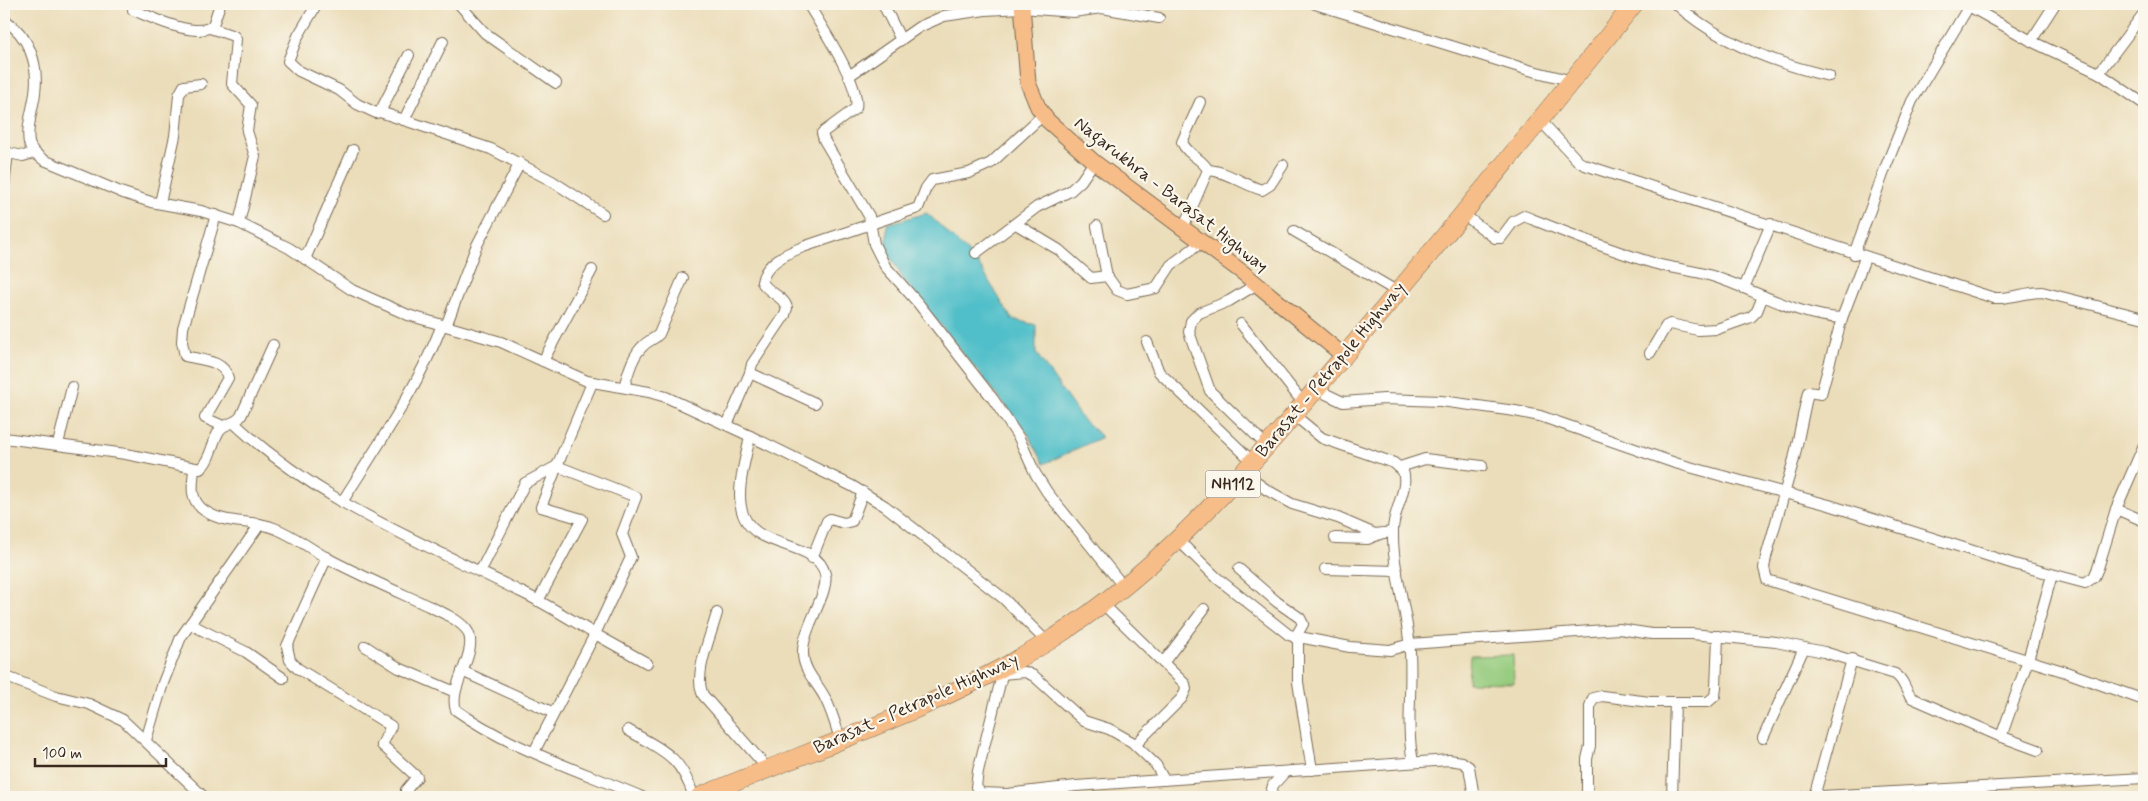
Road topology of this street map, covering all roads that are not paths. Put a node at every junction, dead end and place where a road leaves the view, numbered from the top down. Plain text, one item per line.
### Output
1 (220, 4) edge
2 (317, 4) edge
3 (361, 4) edge
4 (371, 4) edge
5 (459, 4) edge
6 (808, 4) edge
7 (883, 4) edge
8 (1315, 4) edge
9 (1634, 4) edge
10 (1676, 4) edge
11 (2055, 4) edge
12 (1966, 5) edge
13 (1022, 6) edge
14 (133, 10) dead end
15 (2144, 13) edge
16 (1159, 18) dead end
17 (4, 20) edge
18 (210, 28) junction
19 (901, 40) junction
20 (443, 41) dead end
21 (2031, 41) junction
22 (409, 55) dead end
23 (2099, 73) junction
24 (849, 76) junction
25 (1829, 76) dead end
26 (1572, 80) junction
27 (556, 83) dead end
28 (201, 84) dead end
29 (1200, 102) dead end
30 (2144, 104) edge
31 (380, 112) junction
32 (1043, 115) junction
33 (404, 120) junction
34 (1540, 120) junction
35 (353, 150) dead end
36 (6, 152) edge
37 (34, 153) junction
38 (1094, 162) junction
39 (520, 163) junction
40 (1282, 165) dead end
41 (1208, 170) junction
42 (4, 185) edge
43 (160, 203) junction
44 (603, 214) dead end
45 (1463, 214) junction
46 (216, 215) junction
47 (240, 223) junction
48 (871, 224) junction
49 (1016, 224) junction
50 (1771, 224) junction
51 (1097, 226) dead end
52 (1183, 228) junction
53 (1294, 231) dead end
54 (1202, 242) junction
55 (976, 253) dead end
56 (1854, 254) junction
57 (1865, 258) junction
58 (305, 259) junction
59 (592, 270) dead end
60 (1106, 276) junction
61 (683, 278) dead end
62 (1257, 284) junction
63 (1744, 288) junction
64 (1398, 292) junction
65 (1763, 296) junction
66 (1842, 318) junction
67 (2144, 318) edge
68 (1241, 324) dead end
69 (444, 326) junction
70 (1147, 342) dead end
71 (273, 345) dead end
72 (1650, 353) dead end
73 (1344, 356) junction
74 (544, 361) junction
75 (750, 373) junction
76 (592, 383) junction
77 (1320, 384) junction
78 (72, 387) dead end
79 (624, 387) junction
80 (815, 403) dead end
81 (1299, 409) junction
82 (234, 423) junction
83 (223, 426) junction
84 (727, 426) junction
85 (750, 436) junction
86 (4, 438) edge
87 (58, 444) junction
88 (2144, 445) edge
89 (1267, 446) junction
90 (556, 466) junction
91 (1400, 466) junction
92 (1482, 466) dead end
93 (1248, 468) junction
94 (194, 469) junction
95 (863, 492) junction
96 (1783, 492) junction
97 (342, 502) junction
98 (2116, 510) junction
99 (2144, 521) edge
100 (260, 524) junction
101 (1393, 532) junction
102 (1380, 534) junction
103 (1176, 538) junction
104 (1335, 538) dead end
105 (327, 557) junction
106 (812, 558) junction
107 (1239, 569) dead end
108 (1325, 569) dead end
109 (1396, 571) junction
110 (480, 572) junction
111 (2052, 574) junction
112 (1124, 587) junction
113 (538, 600) junction
114 (1102, 603) junction
115 (1204, 609) dead end
116 (717, 613) dead end
117 (190, 624) junction
118 (595, 634) junction
119 (1718, 636) junction
120 (1297, 638) junction
121 (1048, 642) junction
122 (1410, 644) junction
123 (365, 646) dead end
124 (1804, 648) junction
125 (1852, 660) junction
126 (2028, 660) junction
127 (647, 663) dead end
128 (1163, 663) junction
129 (462, 671) junction
130 (1003, 671) junction
131 (4, 676) edge
132 (283, 678) dead end
133 (455, 692) junction
134 (2144, 700) edge
135 (1674, 702) junction
136 (554, 713) junction
137 (628, 730) dead end
138 (2001, 737) junction
139 (1763, 738) dead end
140 (840, 739) junction
141 (146, 740) junction
142 (1136, 744) junction
143 (2038, 750) dead end
144 (534, 752) junction
145 (1413, 762) junction
146 (768, 769) junction
147 (1312, 770) junction
148 (1284, 773) junction
149 (2144, 778) edge
150 (1164, 780) junction
151 (977, 794) edge
152 (204, 797) edge
153 (409, 797) edge
154 (642, 797) edge
155 (694, 797) edge
156 (699, 797) edge
157 (1270, 797) edge
158 (1474, 797) edge
159 (1587, 797) edge
160 (1672, 797) edge
161 (1804, 797) edge
162 (1814, 797) edge

1 - 18 street
2 - 31 street
3 - 4 street
5 - 27 street
6 - 24 street
7 - 19 street
8 - 26 street
9 - 26 highway, Barasat - Petrapole Highway / NH112
10 - 25 street
11 - 21 street
12 - 21 street
12 - 56 street
13 - 16 street
13 - 19 street
13 - 32 main road, Nagarukhra - Barasat Highway
14 - 18 street
15 - 23 street
17 - 37 street
18 - 47 street
19 - 24 street
20 - 33 street
21 - 23 street
22 - 31 street
23 - 30 street
24 - 48 street
26 - 34 highway, Barasat - Petrapole Highway / NH112
28 - 43 street
29 - 41 street
31 - 33 street
32 - 38 main road, Nagarukhra - Barasat Highway
32 - 48 street
33 - 39 street
34 - 45 highway, Barasat - Petrapole Highway / NH112
34 - 50 street
35 - 58 street
36 - 37 street
36 - 42 street
37 - 43 street
38 - 49 street
38 - 52 main road, Nagarukhra - Barasat Highway
39 - 44 street
39 - 69 street
40 - 41 street
41 - 52 street
43 - 46 street
45 - 63 street
45 - 64 highway, Barasat - Petrapole Highway / NH112
46 - 47 street
46 - 83 street
47 - 58 street
48 - 75 street
48 - 112 street
49 - 55 street
49 - 60 street
50 - 56 street
50 - 63 street
51 - 60 street
52 - 54 main road, Nagarukhra - Barasat Highway
53 - 64 street
54 - 60 street
54 - 62 main road, Nagarukhra - Barasat Highway
56 - 57 street
57 - 66 street
57 - 67 street
58 - 69 street
59 - 74 street
61 - 79 street
62 - 73 main road, Nagarukhra - Barasat Highway
62 - 89 street
63 - 65 street
64 - 73 highway, Barasat - Petrapole Highway / NH112
65 - 66 street
65 - 72 street
66 - 96 street
68 - 81 street
69 - 74 street
69 - 97 street
70 - 93 street
71 - 82 street
73 - 77 highway, Barasat - Petrapole Highway / NH112
74 - 76 street
75 - 80 street
75 - 84 street
76 - 79 street
76 - 90 street
77 - 81 highway, Barasat - Petrapole Highway / NH112
77 - 96 street
78 - 87 street
79 - 84 street
81 - 89 highway, Barasat - Petrapole Highway / NH112
81 - 91 street
82 - 83 street
82 - 97 street
83 - 94 street
84 - 85 street
85 - 95 street
85 - 106 street
86 - 87 street
87 - 94 street
88 - 98 street
89 - 93 highway, Barasat - Petrapole Highway / NH112
90 - 110 street
90 - 113 street
90 - 118 street
91 - 92 street
91 - 101 street
93 - 102 street
93 - 103 highway, Barasat - Petrapole Highway / NH112
94 - 100 street
95 - 106 street
95 - 121 street
96 - 111 street
96 - 126 street
97 - 110 street
98 - 99 street
98 - 111 street
100 - 105 street
100 - 117 street
101 - 102 street
101 - 109 street
102 - 104 street
103 - 112 highway, Barasat - Petrapole Highway / NH112
103 - 120 street
105 - 129 street
105 - 153 street
106 - 140 street
107 - 120 street
108 - 109 street
109 - 122 street
110 - 113 street
111 - 126 street
112 - 114 highway, Barasat - Petrapole Highway / NH112
113 - 118 street
114 - 121 highway, Barasat - Petrapole Highway / NH112
114 - 128 street
115 - 128 street
116 - 146 street
117 - 132 street
117 - 141 street
118 - 127 street
118 - 136 street
119 - 122 street
119 - 124 street
119 - 135 street
120 - 122 street
120 - 147 street
121 - 130 highway, Barasat - Petrapole Highway / NH112
122 - 145 street
123 - 133 street
124 - 125 street
124 - 139 street
125 - 138 street
125 - 162 street
126 - 134 street
126 - 138 street
128 - 142 street
129 - 133 street
129 - 136 street
130 - 140 highway, Barasat - Petrapole Highway / NH112
130 - 142 street
130 - 151 street
131 - 141 street
133 - 144 street
135 - 159 street
135 - 160 street
136 - 144 street
137 - 155 street
138 - 143 street
140 - 146 highway, Barasat - Petrapole Highway / NH112
141 - 152 street
142 - 150 street
144 - 154 street
145 - 147 street
145 - 158 street
146 - 156 highway, Barasat - Petrapole Highway / NH112
147 - 148 street
148 - 150 street
148 - 157 street
149 - 162 street
150 - 151 street
161 - 162 street

